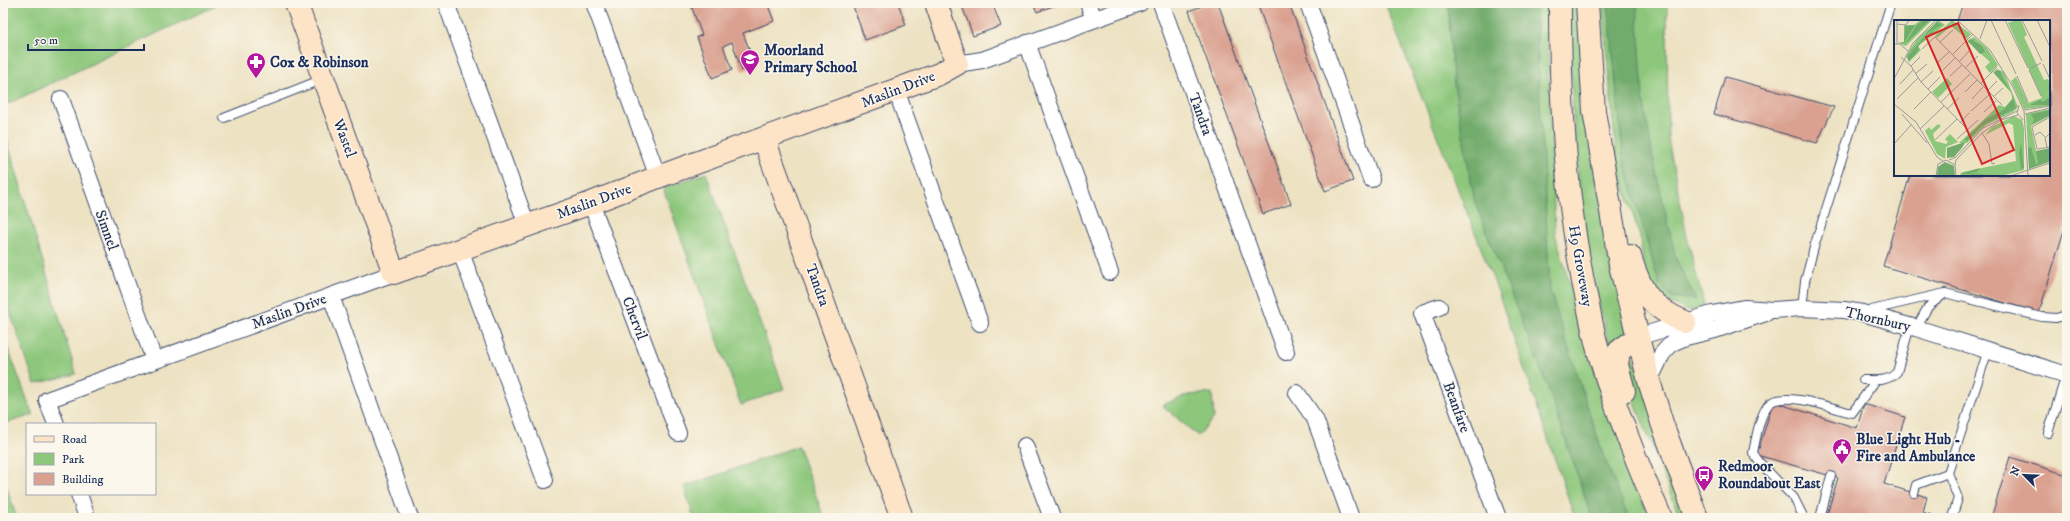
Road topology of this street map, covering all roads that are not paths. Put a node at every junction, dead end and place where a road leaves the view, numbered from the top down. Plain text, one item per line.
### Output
1 (296, 3) edge
2 (446, 3) edge
3 (594, 3) edge
4 (936, 3) edge
5 (1088, 3) edge
6 (1140, 3) edge
7 (1161, 3) edge
8 (1308, 3) edge
9 (1560, 3) edge
10 (1588, 3) edge
11 (1892, 3) edge
12 (1094, 19) junction
13 (1027, 43) junction
14 (957, 64) junction
15 (323, 79) junction
16 (896, 90) junction
17 (60, 99) dead end
18 (224, 118) dead end
19 (764, 139) junction
20 (1602, 161) junction
21 (658, 177) junction
22 (1371, 179) dead end
23 (591, 203) junction
24 (527, 225) junction
25 (460, 250) junction
26 (1110, 272) dead end
27 (394, 273) junction
28 (1945, 293) junction
29 (331, 296) junction
30 (1439, 307) dead end
31 (1802, 308) junction
32 (1773, 310) junction
33 (1862, 313) junction
34 (2067, 315) edge
35 (1685, 322) junction
36 (980, 323) dead end
37 (1913, 327) junction
38 (1638, 337) junction
39 (1988, 350) junction
40 (1286, 352) dead end
41 (154, 360) junction
42 (2066, 375) edge
43 (1863, 380) dead end
44 (1876, 380) junction
45 (1649, 381) junction
46 (1297, 393) dead end
47 (56, 423) edge
48 (678, 433) dead end
49 (2048, 433) dead end
50 (1025, 446) dead end
51 (1635, 457) junction
52 (1948, 473) junction
53 (1831, 476) dead end
54 (545, 480) dead end
55 (1914, 493) dead end
56 (79, 495) edge
57 (87, 518) edge
58 (410, 518) edge
59 (902, 518) edge
60 (1052, 518) edge
61 (1351, 518) edge
62 (1498, 518) edge
63 (1661, 518) edge
64 (1697, 518) edge
65 (1804, 518) edge
66 (1820, 518) edge
67 (1952, 518) edge

1 - 15 street, Wastel
2 - 24 street
3 - 21 street
4 - 14 street
5 - 12 street
6 - 12 street, Maslin Drive
7 - 40 street, Tandra
8 - 22 street
9 - 51 street, H9 Groveway
10 - 20 street
11 - 31 lane
12 - 13 street, Maslin Drive
13 - 14 street, Maslin Drive
13 - 26 street
14 - 16 street, Maslin Drive
15 - 18 lane
15 - 27 street, Wastel
16 - 19 street, Maslin Drive
16 - 36 street
17 - 41 street, Simnel
19 - 21 street, Maslin Drive
19 - 59 street, Tandra
20 - 35 street
20 - 38 street
21 - 23 street, Maslin Drive
23 - 24 street, Maslin Drive
23 - 48 street, Chervil
24 - 25 street, Maslin Drive
25 - 27 street, Maslin Drive
25 - 54 street
27 - 29 street, Maslin Drive
28 - 33 lane
28 - 34 lane
28 - 37 lane
29 - 41 street, Maslin Drive
29 - 58 street
30 - 62 street, Beanfare
31 - 32 street, Thornbury
31 - 33 street, Thornbury
32 - 35 street, Thornbury
32 - 45 street
33 - 37 street, Thornbury
35 - 38 street, Thornbury
37 - 39 street, Thornbury
37 - 44 lane
38 - 45 street
38 - 51 street
39 - 42 street, Thornbury
39 - 52 lane
41 - 47 street, Maslin Drive
42 - 49 lane
43 - 44 lane
44 - 65 lane
45 - 64 street
46 - 61 street
50 - 60 street
51 - 63 street, H9 Groveway
52 - 55 lane
52 - 67 lane
53 - 66 lane
56 - 57 street

